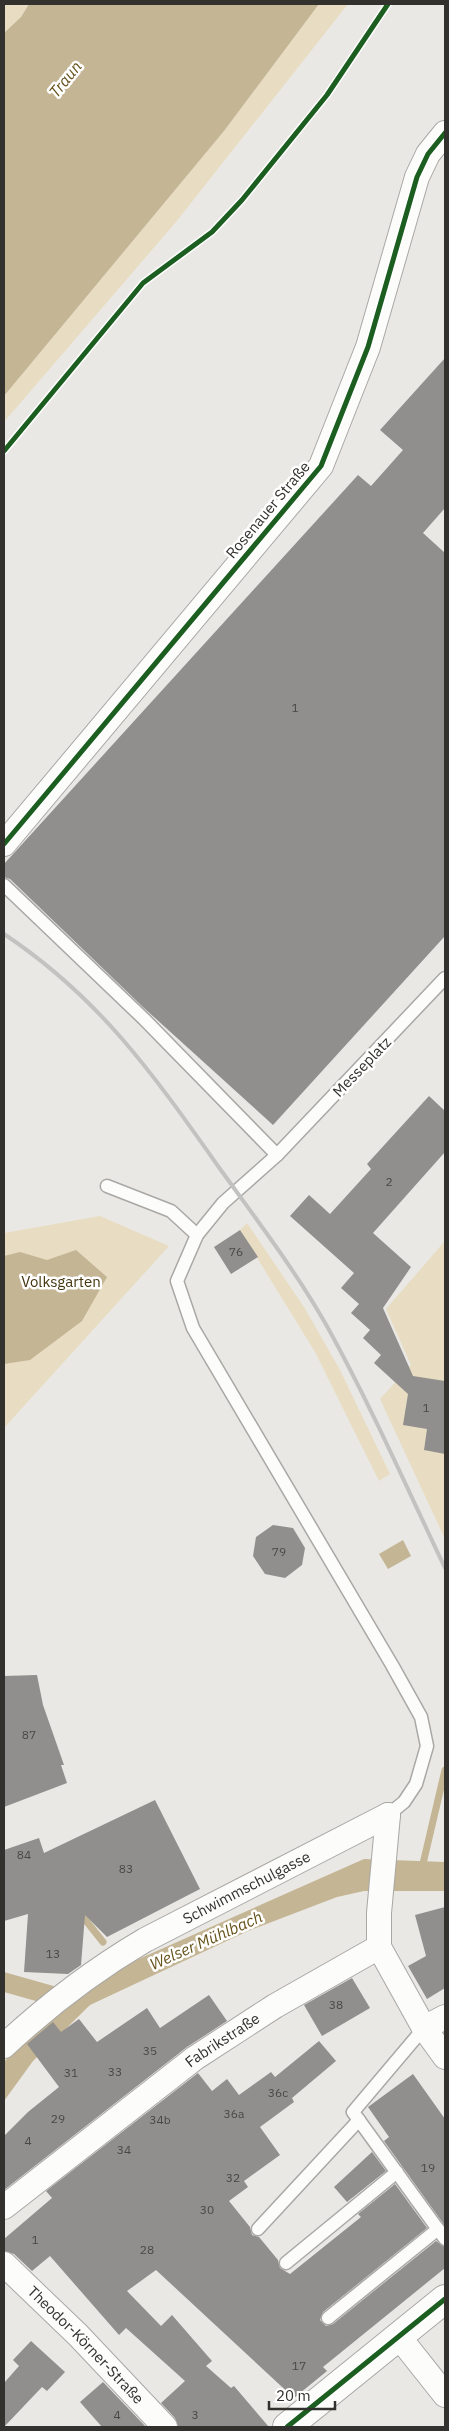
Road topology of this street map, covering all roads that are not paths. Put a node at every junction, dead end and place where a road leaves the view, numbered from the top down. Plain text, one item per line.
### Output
1 (445, 133) edge
2 (4, 844) edge
3 (4, 885) edge
4 (445, 978) edge
5 (277, 1155) junction
6 (107, 1186) dead end
7 (197, 1236) junction
8 (388, 1815) junction
9 (378, 1947) junction
10 (445, 2017) edge
11 (424, 2028) junction
12 (4, 2046) edge
13 (445, 2057) edge
14 (359, 2120) junction
15 (397, 2172) junction
16 (4, 2207) edge
17 (258, 2229) dead end
18 (442, 2234) edge
19 (286, 2263) dead end
20 (4, 2264) edge
21 (445, 2299) edge
22 (328, 2318) dead end
23 (399, 2337) junction
24 (445, 2395) edge
25 (165, 2427) edge
26 (287, 2427) edge

1 - 2 street, Rosenauer Straße
3 - 5 lane
4 - 5 lane, Messeplatz
5 - 7 lane, Messeplatz
6 - 7 lane
7 - 8 lane, Messeplatz
8 - 9 street
8 - 12 street, Schwimmschulgasse
9 - 11 street
9 - 16 street, Fabrikstraße
10 - 11 street
11 - 13 street
11 - 14 lane
14 - 15 lane
14 - 17 lane
15 - 18 lane
15 - 19 lane
18 - 22 lane
20 - 25 street, Theodor-Körner-Straße
21 - 23 main road
23 - 24 street
23 - 26 main road

